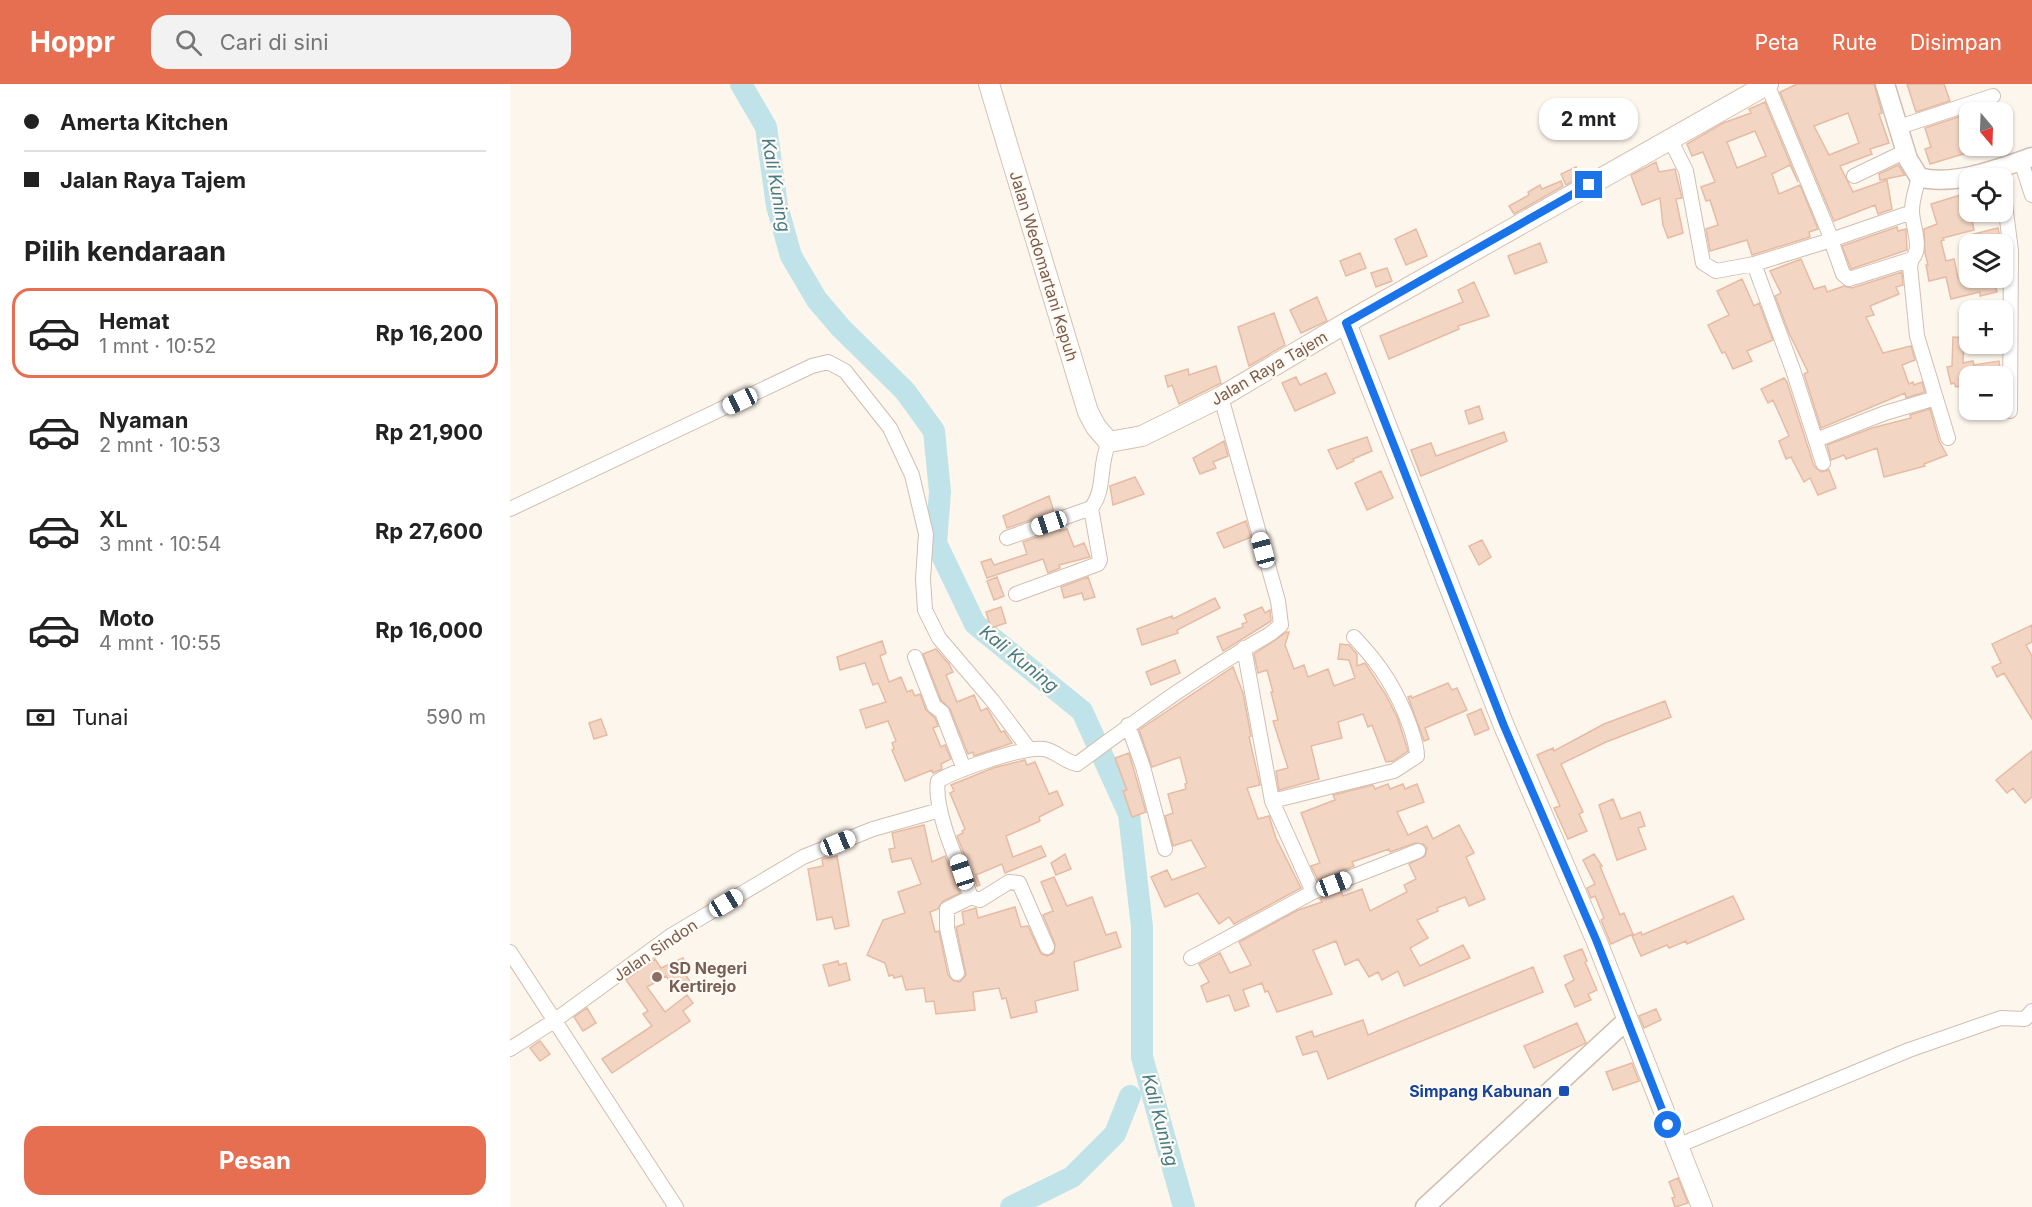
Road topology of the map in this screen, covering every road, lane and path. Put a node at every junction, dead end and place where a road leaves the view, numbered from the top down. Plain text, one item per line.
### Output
1 (989, 84) edge
2 (1768, 84) edge
3 (1885, 84) edge
4 (1993, 96) dead end
5 (1899, 127) junction
6 (1670, 139) junction
7 (1906, 151) junction
8 (2026, 159) edge
9 (2013, 168) edge
10 (1854, 176) dead end
11 (1919, 177) junction
12 (1959, 179) edge
13 (2032, 195) edge
14 (1912, 212) junction
15 (2008, 222) edge
16 (1832, 240) junction
17 (1912, 259) junction
18 (1754, 264) junction
19 (1346, 323) junction
20 (2010, 366) edge
21 (1221, 397) junction
22 (1936, 398) junction
23 (1948, 438) dead end
24 (1816, 440) junction
25 (1109, 442) junction
26 (1823, 463) dead end
27 (1091, 508) junction
28 (510, 509) edge
29 (1007, 538) dead end
30 (1016, 594) dead end
31 (1354, 636) dead end
32 (1244, 648) junction
33 (915, 657) dead end
34 (1124, 729) junction
35 (1029, 750) junction
36 (964, 769) junction
37 (1272, 801) junction
38 (940, 810) junction
39 (1165, 849) dead end
40 (1418, 851) dead end
41 (1313, 892) junction
42 (970, 897) junction
43 (1047, 947) dead end
44 (510, 952) edge
45 (1191, 958) dead end
46 (957, 973) dead end
47 (2030, 1018) edge
48 (1627, 1020) junction
49 (554, 1021) junction
50 (510, 1049) edge
51 (1677, 1146) junction
52 (676, 1207) edge
53 (1425, 1207) edge
54 (1702, 1207) edge

1 - 25 main road, Jalan Wedomartani Kepuh
2 - 6 main road, Jalan Raya Tajem
2 - 16 street
3 - 5 street
4 - 5 street
5 - 7 street
6 - 18 street
6 - 19 main road, Jalan Raya Tajem
7 - 10 street
7 - 11 street
8 - 9 street
8 - 13 street
11 - 12 street
11 - 14 street
14 - 16 street
14 - 17 street
15 - 20 street
16 - 17 street
16 - 18 street
17 - 22 street
18 - 24 street
19 - 21 main road, Jalan Raya Tajem
19 - 48 main road
21 - 25 main road, Jalan Raya Tajem
21 - 32 street
22 - 23 street
22 - 24 street
24 - 26 street
25 - 27 street
27 - 29 street
27 - 30 street
28 - 35 street
31 - 37 street
32 - 34 street
32 - 37 street
33 - 36 street
34 - 35 street
34 - 39 street
35 - 36 street
36 - 38 street
37 - 41 street
38 - 42 street
38 - 49 street, Jalan Sindon
40 - 41 street
41 - 45 street
42 - 43 street
42 - 46 street
44 - 49 street
47 - 51 street
48 - 51 main road
48 - 53 street
49 - 50 street, Jalan Sindon
49 - 52 street
51 - 54 main road

